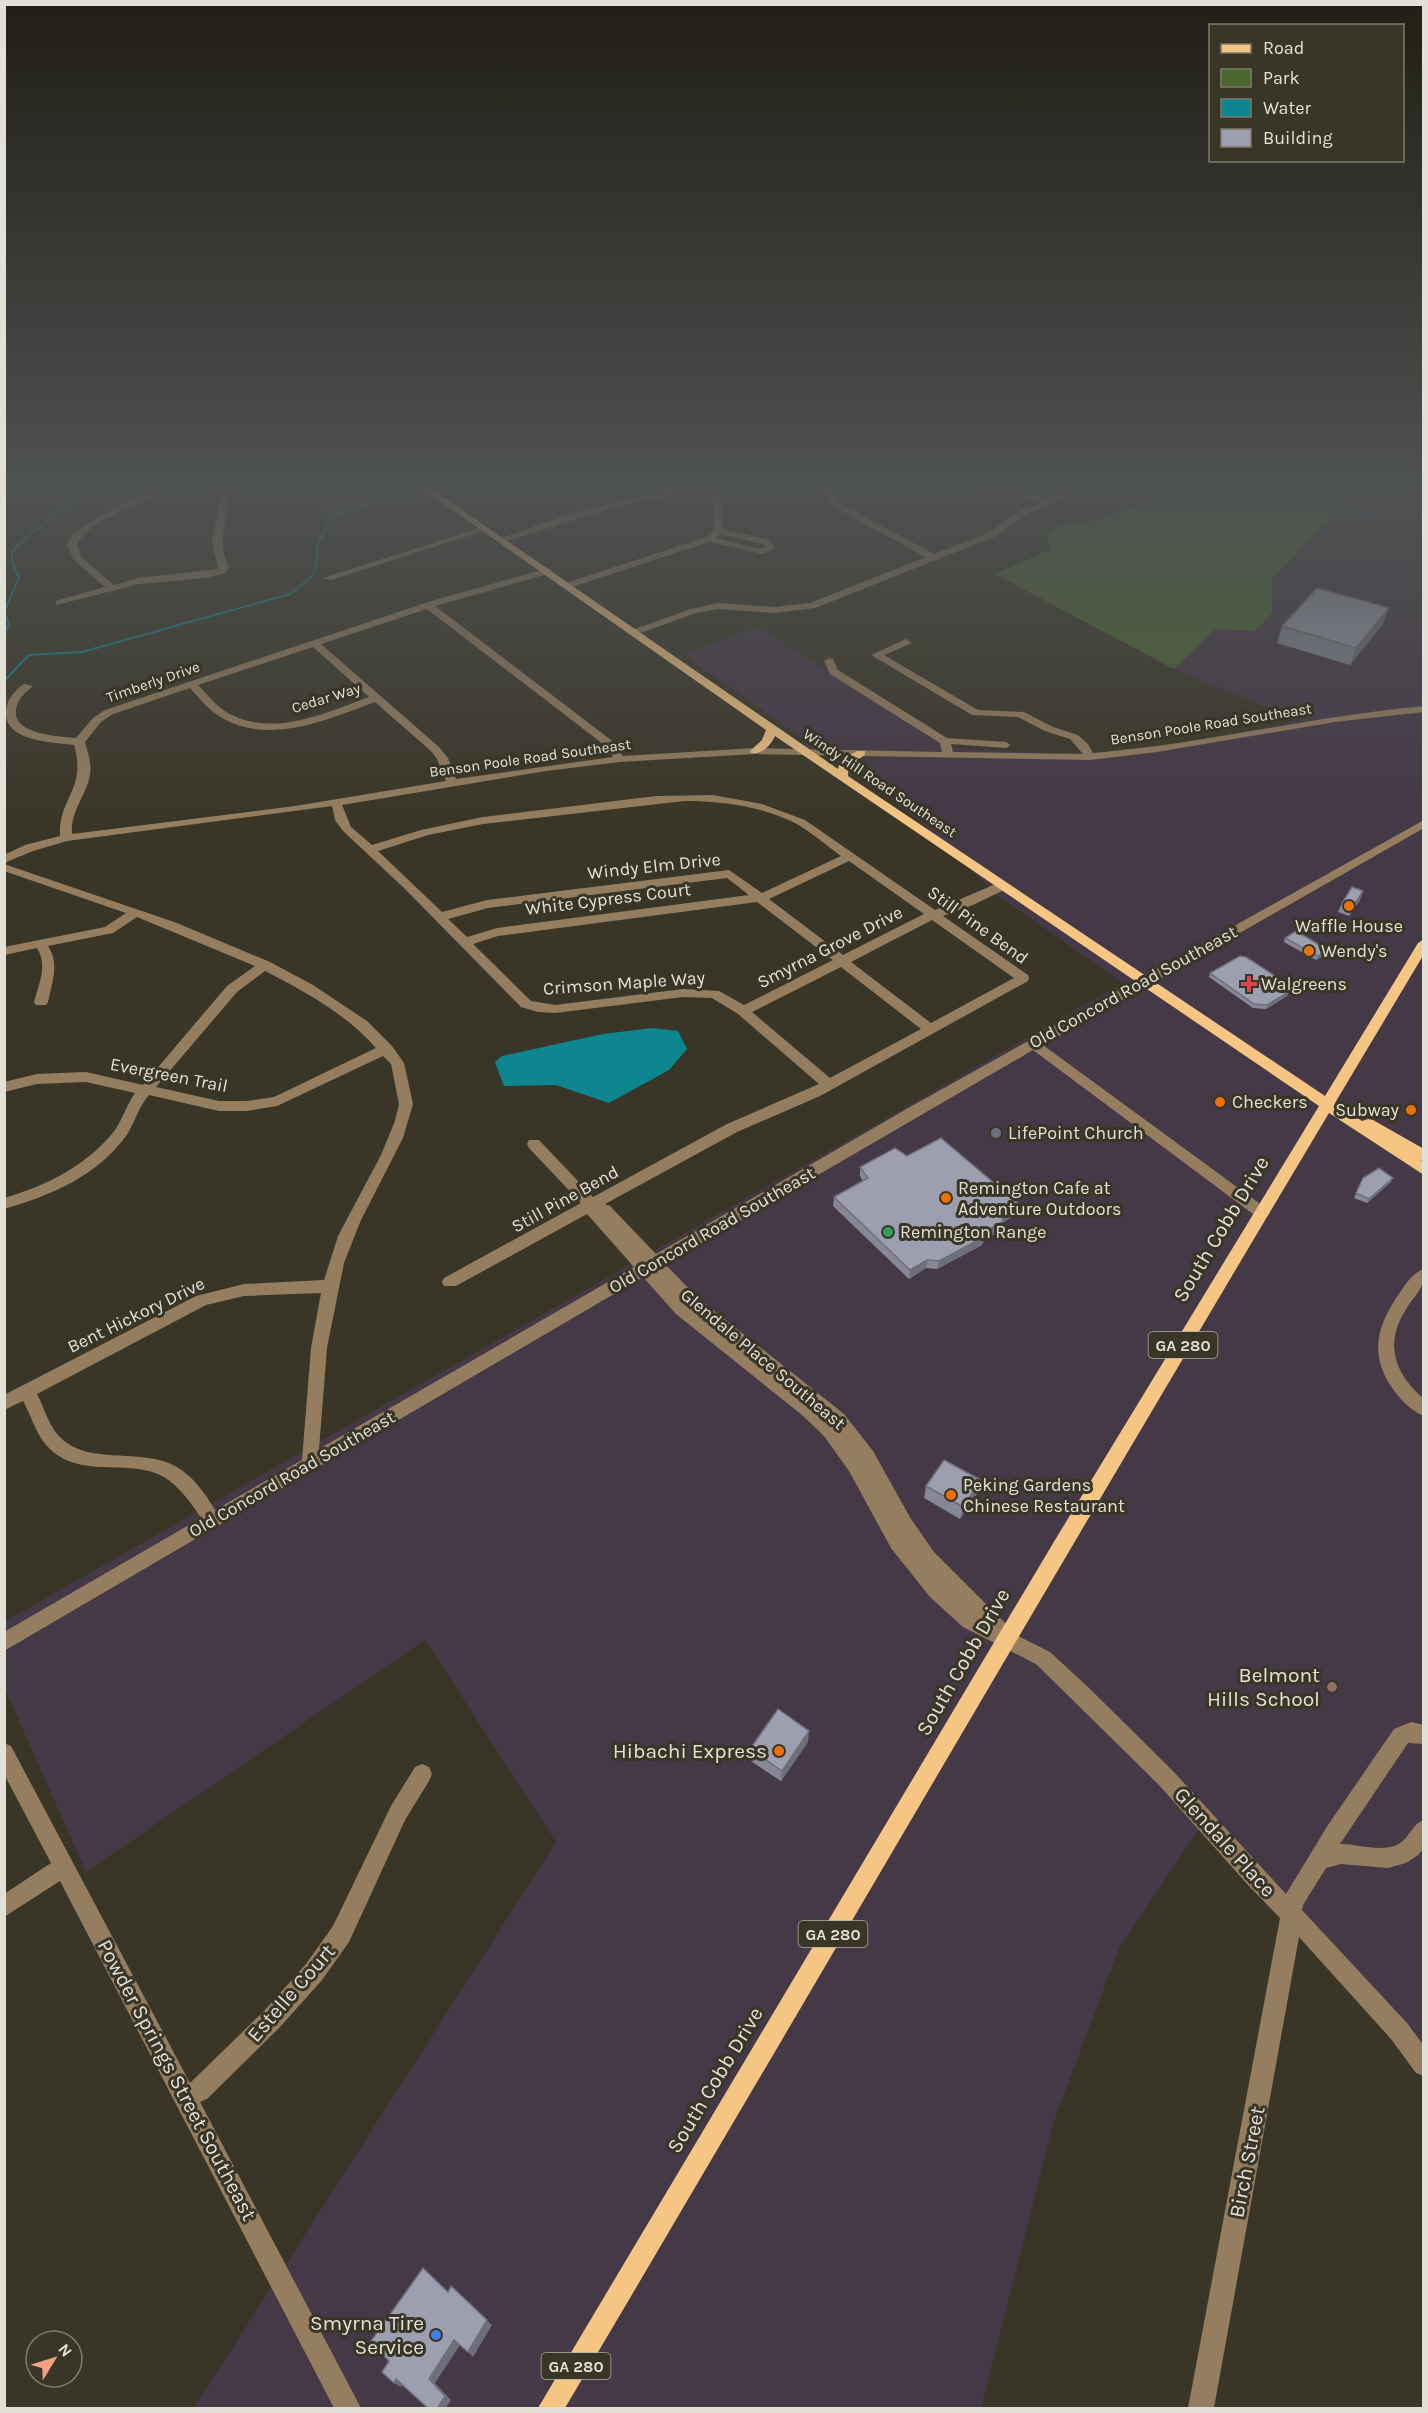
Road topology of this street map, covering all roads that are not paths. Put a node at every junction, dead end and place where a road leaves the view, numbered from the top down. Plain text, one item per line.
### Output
1 (85, 596) edge
2 (461, 596) edge
3 (584, 596) edge
4 (838, 596) edge
5 (59, 603) dead end
6 (428, 605) junction
7 (635, 632) junction
8 (906, 642) dead end
9 (314, 643) junction
10 (829, 661) dead end
11 (191, 684) junction
12 (28, 686) dead end
13 (376, 698) junction
14 (1424, 709) edge
15 (772, 729) junction
16 (945, 741) junction
17 (80, 742) junction
18 (1006, 745) dead end
19 (756, 751) junction
20 (805, 752) junction
21 (861, 753) junction
22 (949, 756) junction
23 (1090, 757) junction
24 (620, 759) junction
25 (842, 777) junction
26 (452, 783) junction
27 (336, 802) junction
28 (1424, 823) edge
29 (66, 838) junction
30 (370, 850) junction
31 (850, 856) junction
32 (4, 860) edge
33 (4, 867) edge
34 (997, 882) junction
35 (759, 899) junction
36 (135, 912) junction
37 (933, 915) junction
38 (440, 918) junction
39 (465, 942) junction
40 (1424, 943) edge
41 (40, 944) junction
42 (4, 951) edge
43 (841, 961) junction
44 (265, 965) junction
45 (1144, 982) junction
46 (41, 1002) dead end
47 (743, 1011) junction
48 (930, 1029) junction
49 (1033, 1044) junction
50 (387, 1048) junction
51 (829, 1085) junction
52 (4, 1087) edge
53 (147, 1089) junction
54 (1328, 1106) junction
55 (534, 1144) dead end
56 (1424, 1156) edge
57 (1424, 1170) edge
58 (4, 1204) edge
59 (592, 1205) junction
60 (1262, 1213) junction
61 (650, 1266) junction
62 (1424, 1275) edge
63 (450, 1282) dead end
64 (329, 1286) junction
65 (26, 1391) junction
66 (4, 1402) edge
67 (1424, 1409) edge
68 (310, 1463) junction
69 (212, 1520) junction
70 (1007, 1638) junction
71 (4, 1642) edge
72 (1424, 1735) edge
73 (4, 1752) edge
74 (422, 1774) dead end
75 (1424, 1830) edge
76 (1320, 1859) junction
77 (64, 1866) junction
78 (4, 1907) edge
79 (1292, 1916) junction
80 (1424, 2065) edge
81 (186, 2096) junction
82 (348, 2409) edge
83 (551, 2409) edge
84 (1201, 2409) edge

1 - 5 street
2 - 6 street, Timberly Drive
3 - 7 main road, Windy Hill Road Southeast
4 - 7 street
6 - 9 street, Timberly Drive
6 - 24 street
7 - 15 main road, Windy Hill Road Southeast
8 - 23 street
9 - 11 street, Timberly Drive
9 - 13 street
10 - 16 street
11 - 13 street, Cedar Way
11 - 17 street, Timberly Drive
12 - 17 street
13 - 26 street
14 - 23 street, Benson Poole Road Southeast
15 - 19 main road
15 - 20 main road, Windy Hill Road Southeast
16 - 18 street
16 - 22 street
17 - 29 street
19 - 20 street, Benson Poole Road Southeast
19 - 24 street, Benson Poole Road Southeast
20 - 21 street, Benson Poole Road Southeast
20 - 25 main road, Windy Hill Road Southeast
21 - 22 street, Benson Poole Road Southeast
21 - 25 main road
22 - 23 street, Benson Poole Road Southeast
24 - 26 street, Benson Poole Road Southeast
25 - 34 main road, Windy Hill Road Southeast
26 - 27 street, Benson Poole Road Southeast
27 - 29 street, Benson Poole Road Southeast
27 - 30 street, Crimson Maple Way
28 - 45 street, Old Concord Road Southeast
29 - 32 street, Benson Poole Road Southeast
30 - 31 street, Still Pine Bend
30 - 38 street, Crimson Maple Way
31 - 35 street, White Cypress Court
31 - 37 street, Still Pine Bend
33 - 36 street
34 - 37 street, Smyrna Grove Drive
34 - 45 main road, Windy Hill Road Southeast
35 - 38 street, Windy Elm Drive
35 - 39 street, White Cypress Court
35 - 43 street, Windy Elm Drive
36 - 41 street
36 - 44 street
37 - 43 street, Smyrna Grove Drive
37 - 48 street, Still Pine Bend
38 - 39 street, Crimson Maple Way
39 - 47 street, Crimson Maple Way
40 - 54 main road, South Cobb Drive / GA 280
41 - 42 street
41 - 46 street
43 - 47 street, Smyrna Grove Drive
43 - 48 street, Windy Elm Drive
44 - 50 street
44 - 53 street
45 - 49 street, Old Concord Road Southeast
45 - 54 main road, Windy Hill Road Southeast
47 - 51 street, Crimson Maple Way
48 - 51 street, Still Pine Bend
49 - 60 street
49 - 61 street, Old Concord Road Southeast
50 - 53 street, Evergreen Trail
50 - 64 street
51 - 59 street, Still Pine Bend
52 - 53 street, Evergreen Trail
53 - 58 street
54 - 56 main road, Windy Hill Road Southeast
54 - 57 main road, Windy Hill Road Southeast
54 - 60 main road, South Cobb Drive / GA 280
55 - 59 street, Glendale Place Southeast
59 - 61 street, Glendale Place Southeast
59 - 63 street, Still Pine Bend
60 - 70 main road, South Cobb Drive / GA 280
61 - 68 street, Old Concord Road Southeast
61 - 70 street, Glendale Place Southeast
62 - 67 street
64 - 65 street, Bent Hickory Drive
64 - 68 street
65 - 66 street, Bent Hickory Drive
65 - 69 street
68 - 69 street, Old Concord Road Southeast
69 - 71 street, Old Concord Road Southeast
70 - 79 street, Glendale Place
70 - 83 main road, South Cobb Drive / GA 280
72 - 76 street, Birch Street
73 - 77 street, Powder Springs Street Southeast
74 - 81 street, Estelle Court
75 - 76 street
76 - 79 street, Birch Street
77 - 78 street
77 - 81 street, Powder Springs Street Southeast
79 - 80 street, Glendale Place
79 - 84 street, Birch Street
81 - 82 street, Powder Springs Street Southeast

